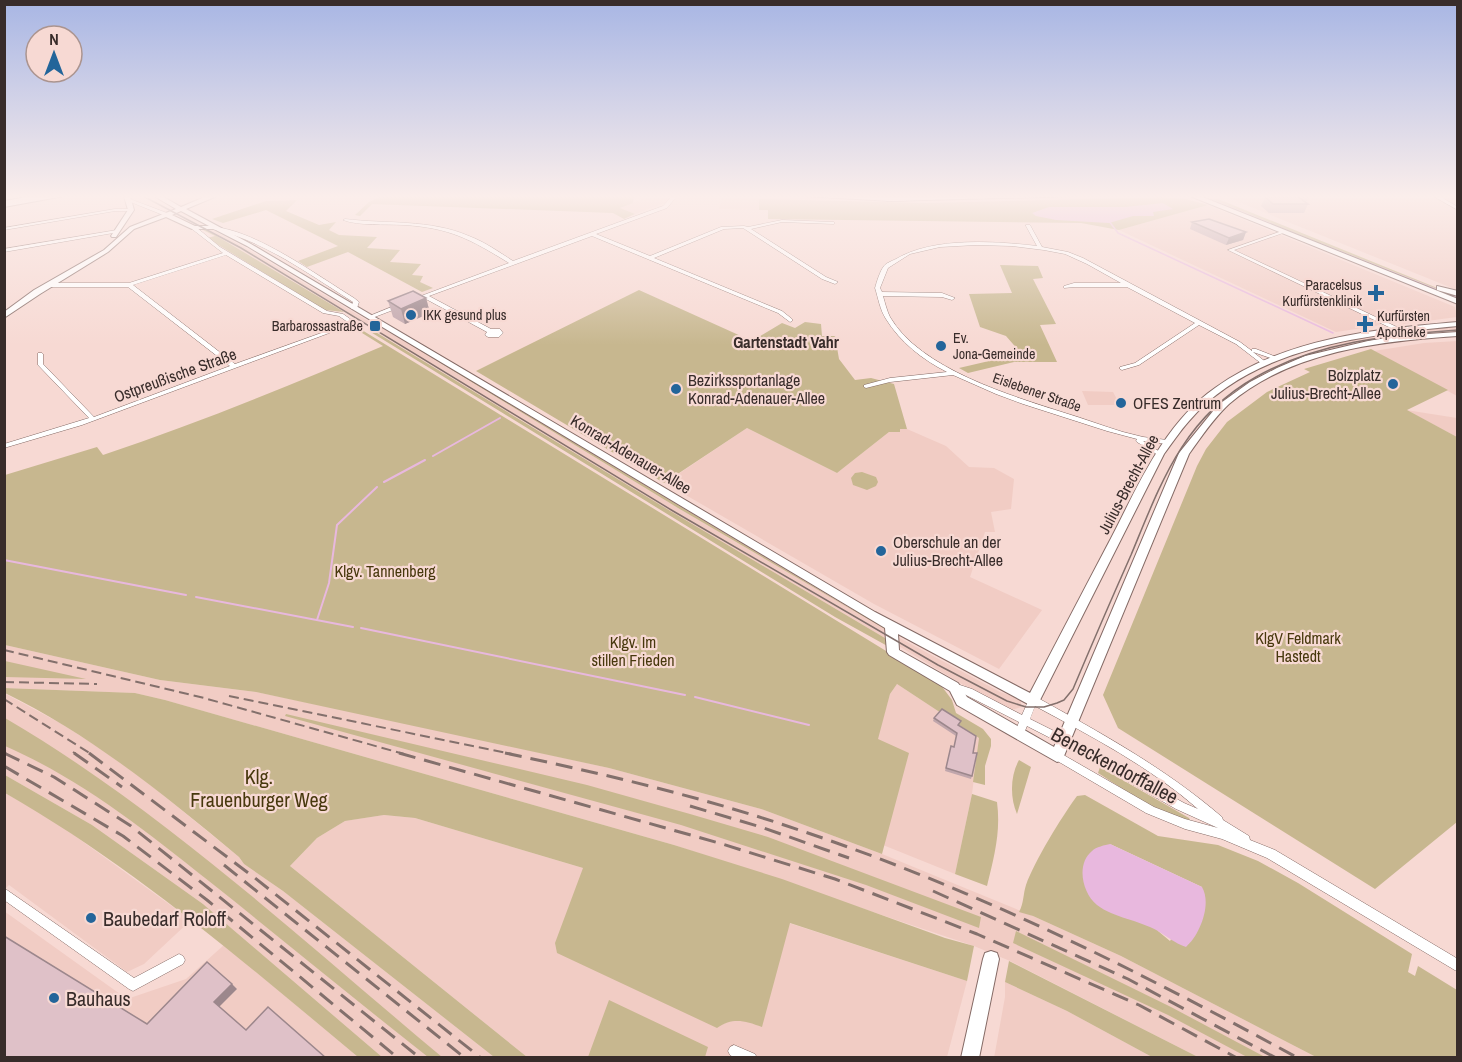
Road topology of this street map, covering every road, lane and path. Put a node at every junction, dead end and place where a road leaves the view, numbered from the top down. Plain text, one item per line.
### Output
1 (35, 246) edge
2 (102, 246) edge
3 (112, 246) edge
4 (216, 246) edge
5 (246, 246) edge
6 (483, 246) edge
7 (560, 246) edge
8 (620, 246) edge
9 (680, 246) edge
10 (773, 246) edge
11 (954, 246) edge
12 (997, 246) edge
13 (1243, 246) edge
14 (1320, 246) edge
15 (1338, 246) edge
16 (1040, 248) joint
17 (4, 251) edge
18 (227, 253) junction
19 (650, 258) junction
20 (512, 263) junction
21 (83, 264) junction
22 (835, 282) dead end
23 (48, 285) junction
24 (129, 285) junction
25 (1128, 285) junction
26 (1066, 287) dead end
27 (879, 294) junction
28 (1458, 294) edge
29 (425, 296) junction
30 (952, 298) dead end
31 (1458, 302) edge
32 (4, 316) edge
33 (370, 317) junction
34 (790, 320) dead end
35 (353, 323) joint
36 (1199, 323) junction
37 (1458, 324) edge
38 (1397, 329) junction
39 (490, 331) dead end
40 (1458, 334) edge
41 (1239, 344) junction
42 (40, 354) dead end
43 (1276, 358) junction
44 (1264, 363) junction
45 (235, 367) junction
46 (1122, 368) dead end
47 (956, 373) junction
48 (866, 387) dead end
49 (93, 419) junction
50 (1127, 435) junction
51 (1167, 442) junction
52 (4, 446) edge
53 (1160, 454) junction
54 (891, 627) junction
55 (954, 687) junction
56 (1033, 700) junction
57 (1024, 721) junction
58 (1071, 722) junction
59 (1019, 735) junction
60 (1063, 740) junction
61 (1057, 756) junction
62 (1223, 825) junction
63 (1262, 849) junction
64 (4, 893) edge
65 (991, 959) dead end
66 (179, 960) dead end
67 (1458, 966) edge
68 (734, 1051) dead end
69 (971, 1057) edge
70 (751, 1058) edge

1 - 17 street
2 - 21 main road
3 - 21 main road
4 - 18 street, Konrad-Adenauer-Allee
5 - 33 main road, Konrad-Adenauer-Allee
6 - 20 street
7 - 20 street
8 - 19 street
9 - 19 street
10 - 22 street
11 - 27 street
12 - 16 street
13 - 38 street
14 - 31 main road
15 - 28 main road
16 - 25 street
18 - 24 street
18 - 35 street, Konrad-Adenauer-Allee
19 - 34 street
20 - 29 street
21 - 23 main road
23 - 24 street
23 - 32 main road
24 - 45 street
25 - 26 street
25 - 36 street
27 - 30 street
27 - 47 street, Eislebener Straße
29 - 33 street
29 - 39 street
33 - 54 main road, Konrad-Adenauer-Allee
35 - 45 street, Ostpreußische Straße
36 - 41 street
36 - 46 street
37 - 38 main road, Julius-Brecht-Allee
38 - 43 main road, Julius-Brecht-Allee
40 - 58 main road
41 - 43 street
41 - 44 street
42 - 49 street
43 - 44 main road, Julius-Brecht-Allee
44 - 51 main road, Julius-Brecht-Allee
45 - 49 street, Ostpreußische Straße
47 - 48 street
47 - 50 street, Eislebener Straße
49 - 52 street, Ostpreußische Straße
50 - 51 street, Eislebener Straße
50 - 53 street, Eislebener Straße
51 - 53 main road, Julius-Brecht-Allee
53 - 56 main road, Julius-Brecht-Allee
54 - 55 main road
54 - 56 main road, Konrad-Adenauer-Allee
55 - 57 street
55 - 59 main road
56 - 57 street, Julius-Brecht-Allee
56 - 58 street, Konrad-Adenauer-Allee
57 - 59 street, Julius-Brecht-Allee
57 - 60 street, Beneckendorffallee
58 - 60 main road
58 - 62 street, Beneckendorffallee
59 - 61 main road, Beneckendorffallee
60 - 61 main road
60 - 62 street, Beneckendorffallee
61 - 63 street, Beneckendorffallee
62 - 63 street, Beneckendorffallee
63 - 67 street, Beneckendorffallee
64 - 66 street
65 - 69 main road
68 - 70 street

